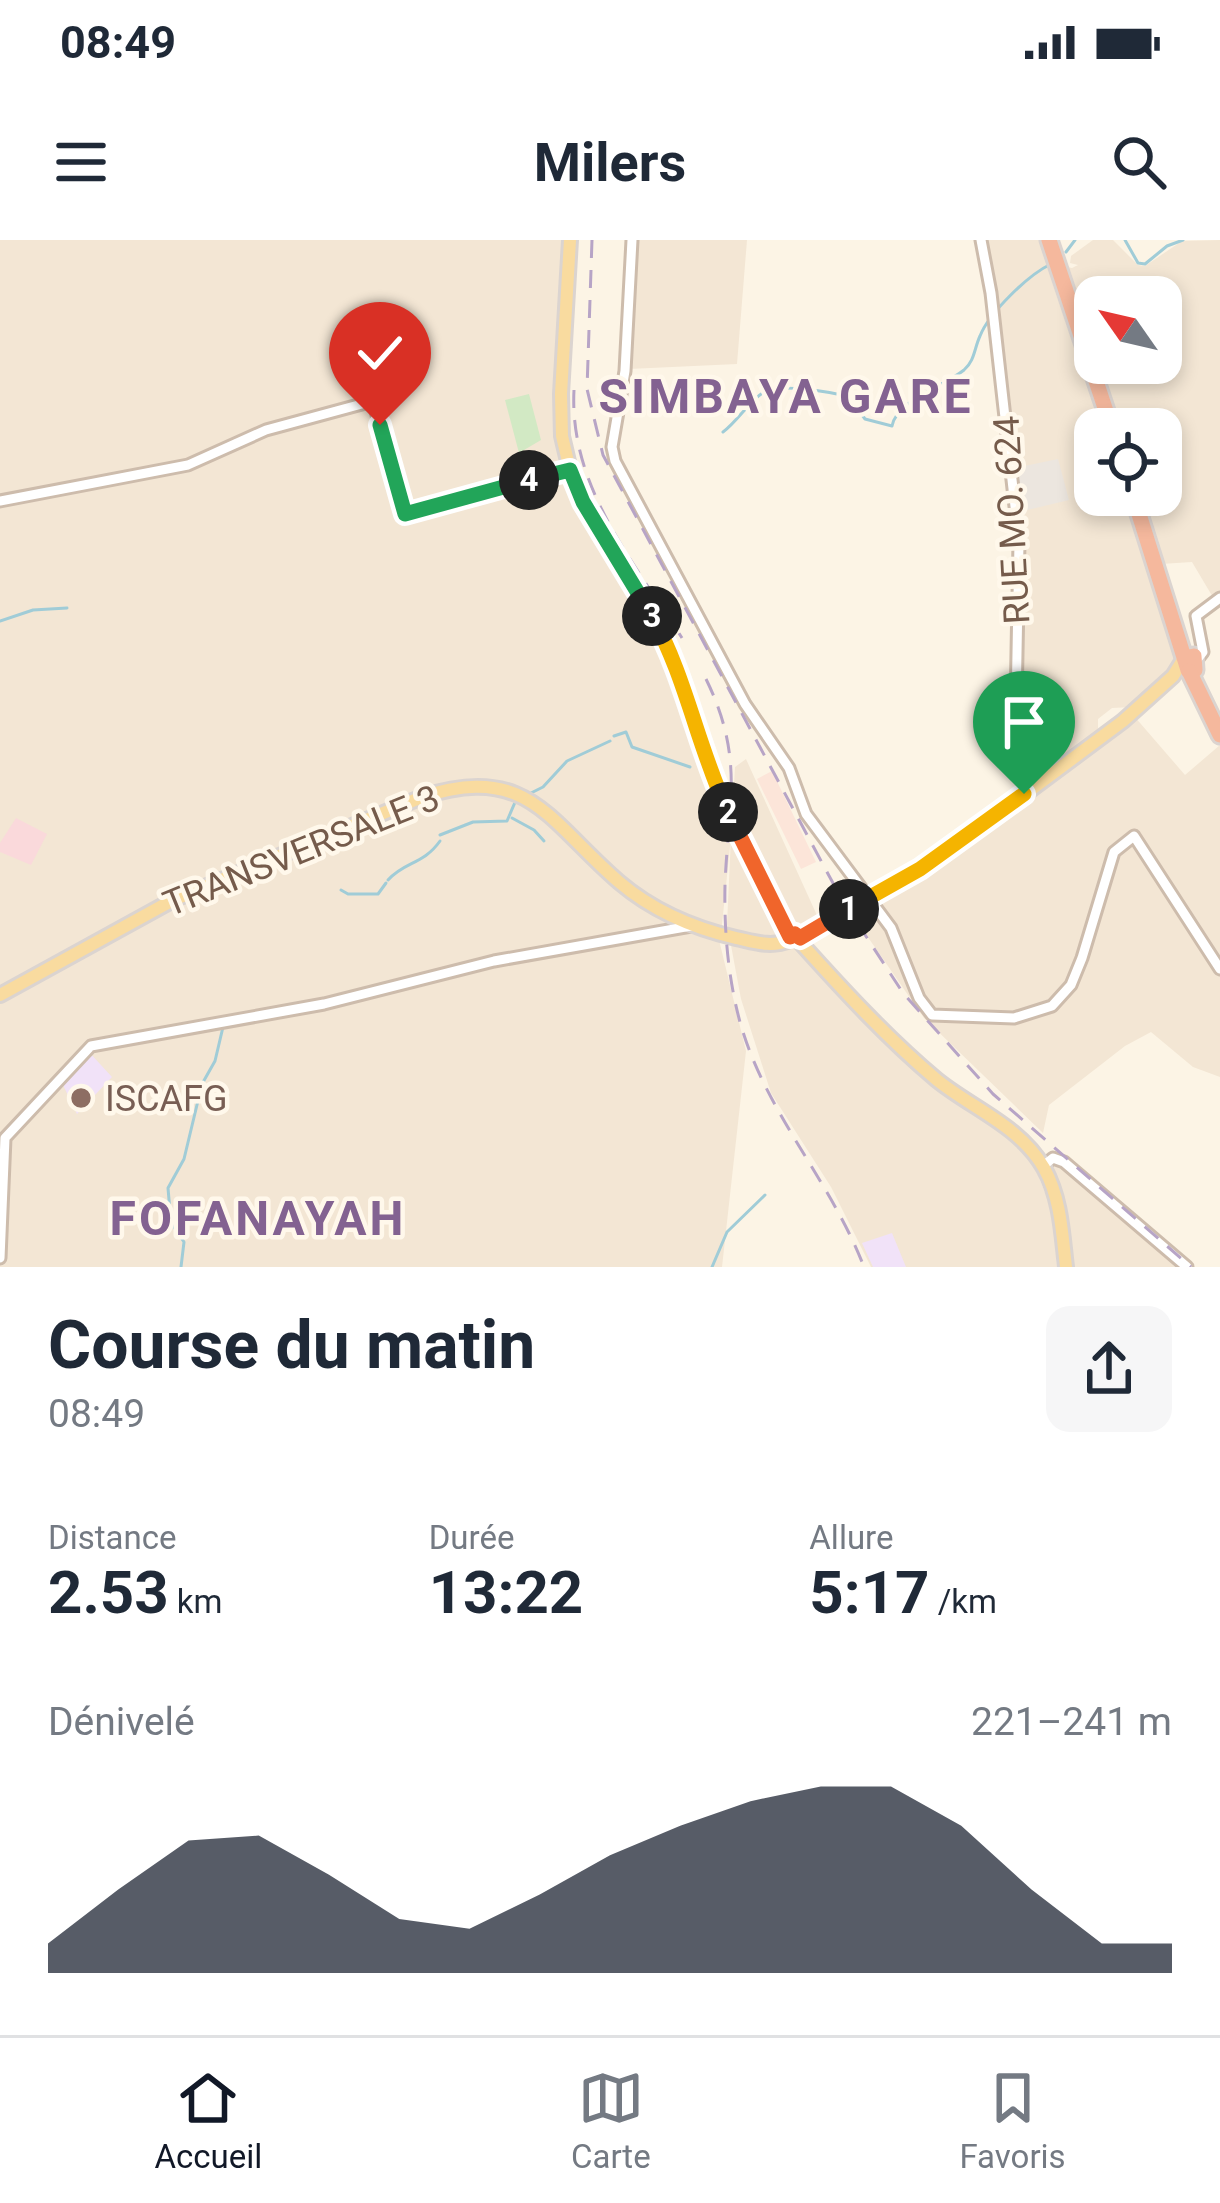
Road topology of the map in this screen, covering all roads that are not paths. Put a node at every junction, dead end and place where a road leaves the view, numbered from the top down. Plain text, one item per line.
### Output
1 (572, 240) edge
2 (632, 240) edge
3 (981, 240) edge
4 (1051, 240) edge
5 (1107, 408) edge
6 (570, 470) junction
7 (0, 501) edge
8 (1142, 516) edge
9 (1220, 598) edge
10 (1188, 665) junction
11 (1220, 731) edge
12 (1024, 794) junction
13 (868, 899) junction
14 (691, 926) junction
15 (795, 939) junction
16 (1220, 969) edge
17 (0, 995) edge
18 (1043, 1166) junction
19 (0, 1258) edge
20 (1064, 1267) edge
21 (1187, 1267) edge

1 - 6 main road
1 - 15 main road
2 - 13 street
3 - 12 street, RUE MO. 624
4 - 5 highway
6 - 7 street
6 - 15 main road
8 - 10 highway
9 - 10 street
10 - 11 highway
10 - 12 main road
12 - 13 main road
13 - 15 main road
13 - 16 street
14 - 15 main road, TRANSVERSALE 3
14 - 17 main road, TRANSVERSALE 3
14 - 19 street
15 - 18 main road
15 - 20 main road
18 - 20 main road
18 - 21 street

